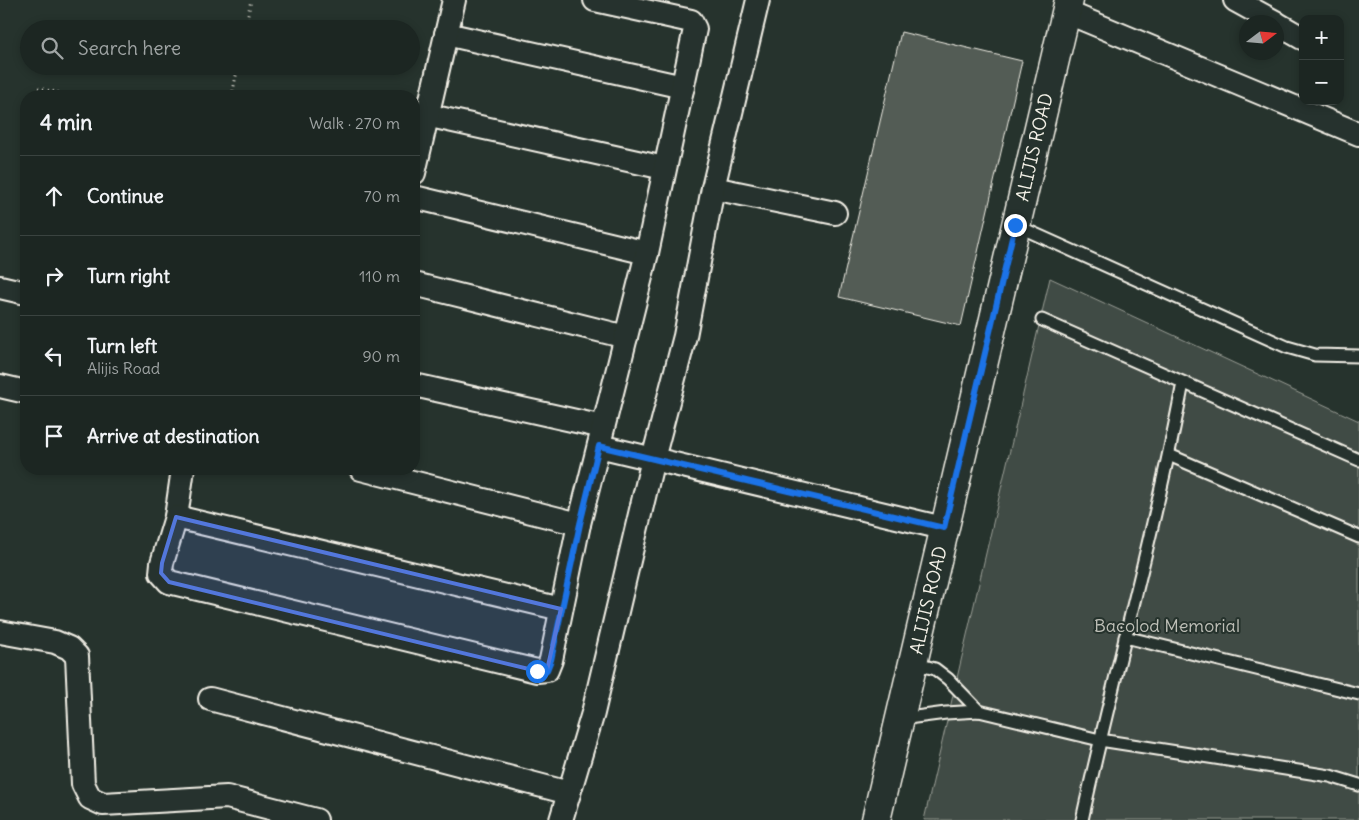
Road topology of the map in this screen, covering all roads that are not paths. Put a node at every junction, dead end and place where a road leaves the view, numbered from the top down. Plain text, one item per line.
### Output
1 (454, 0) edge
2 (595, 0) edge
3 (758, 0) edge
4 (1235, 0) edge
5 (1067, 6) edge
6 (1262, 15) edge
7 (1284, 28) edge
8 (446, 34) junction
9 (1299, 36) edge
10 (683, 87) junction
11 (426, 116) junction
12 (1359, 134) edge
13 (420, 144) edge
14 (664, 168) junction
15 (713, 188) junction
16 (420, 198) edge
17 (836, 213) dead end
18 (1015, 225) junction
19 (647, 253) junction
20 (0, 286) edge
21 (420, 286) edge
22 (20, 291) edge
23 (1042, 320) dead end
24 (626, 337) junction
25 (1359, 356) edge
26 (1183, 383) junction
27 (0, 386) edge
28 (420, 387) edge
29 (20, 391) edge
30 (601, 436) junction
31 (1169, 455) junction
32 (653, 458) junction
33 (1359, 460) edge
34 (182, 475) edge
35 (386, 475) edge
36 (176, 517) junction
37 (580, 524) junction
38 (944, 528) junction
39 (1359, 537) edge
40 (561, 608) junction
41 (0, 632) edge
42 (1125, 637) junction
43 (914, 663) junction
44 (1359, 694) edge
45 (210, 699) dead end
46 (979, 711) junction
47 (900, 719) junction
48 (1100, 740) junction
49 (1359, 785) edge
50 (569, 793) junction
51 (316, 820) edge
52 (561, 820) edge
53 (876, 820) edge
54 (1082, 820) edge

1 - 8 street
2 - 10 street
3 - 15 street
4 - 6 street
5 - 12 street
5 - 18 main road, ALIJIS ROAD
7 - 9 street
8 - 10 street
8 - 11 street
10 - 14 street
11 - 13 street
11 - 14 street
14 - 19 street
15 - 17 street
15 - 32 street
16 - 19 street
18 - 25 lane
18 - 38 main road, ALIJIS ROAD
19 - 24 street
20 - 22 street
21 - 24 street
23 - 26 lane
24 - 30 street
26 - 31 lane
26 - 33 lane
27 - 29 street
28 - 30 street
30 - 32 street
30 - 37 street
31 - 39 lane
31 - 42 lane
32 - 38 street
32 - 50 street
34 - 36 street
35 - 37 street
36 - 40 street
36 - 40 street
37 - 40 street
38 - 43 main road, ALIJIS ROAD
41 - 51 street
42 - 44 lane
42 - 48 lane
43 - 46 lane
43 - 47 main road, ALIJIS ROAD
45 - 50 street
46 - 47 lane
46 - 48 lane
47 - 53 main road, ALIJIS ROAD
48 - 49 lane
48 - 54 lane
50 - 52 street

